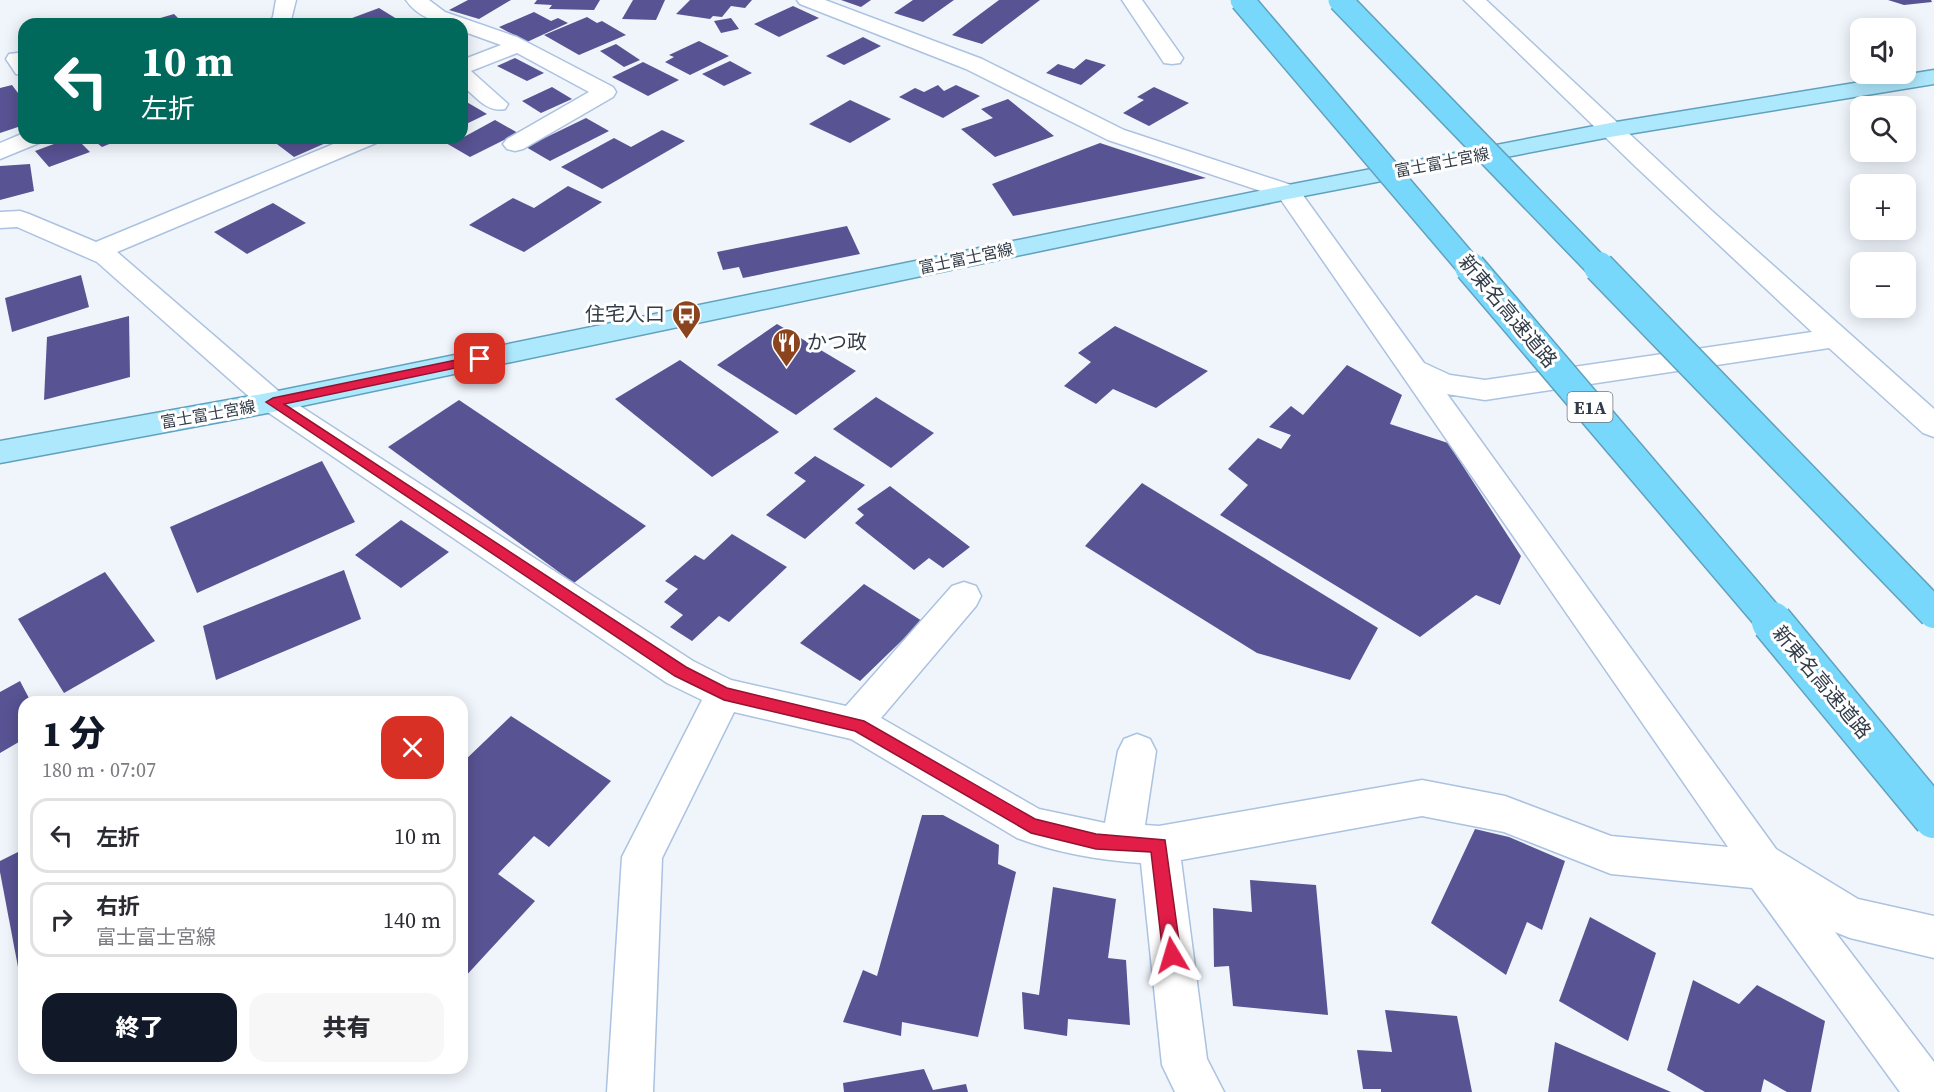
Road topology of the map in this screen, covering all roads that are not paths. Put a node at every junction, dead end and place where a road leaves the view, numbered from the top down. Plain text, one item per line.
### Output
1 (286, 0) edge
2 (416, 0) edge
3 (807, 0) edge
4 (1132, 0) edge
5 (1242, 0) edge
6 (1340, 0) edge
7 (1474, 0) edge
8 (283, 18) edge
9 (444, 18) edge
10 (468, 27) edge
11 (519, 45) junction
12 (1172, 58) dead end
13 (468, 65) edge
14 (1934, 77) edge
15 (468, 79) edge
16 (497, 104) dead end
17 (1610, 130) junction
18 (19, 144) edge
19 (354, 144) edge
20 (515, 144) dead end
21 (0, 153) edge
22 (1288, 192) junction
23 (0, 220) edge
24 (96, 252) junction
25 (1834, 338) junction
26 (1414, 370) junction
27 (273, 402) junction
28 (1934, 426) edge
29 (0, 452) edge
30 (964, 596) dead end
31 (1934, 613) edge
32 (724, 694) junction
33 (853, 724) junction
34 (1137, 751) dead end
35 (1934, 818) edge
36 (1140, 844) junction
37 (1762, 865) junction
38 (1934, 937) edge
39 (630, 1092) edge
40 (1201, 1092) edge
41 (1928, 1092) edge

1 - 8 street
2 - 9 street
3 - 22 street
4 - 12 street
5 - 35 highway, 新東名高速道路 / E1A, bridge
6 - 31 highway, bridge
7 - 17 street
10 - 11 street
11 - 13 street
11 - 20 street
14 - 17 main road, 富士富士宮線
15 - 16 street
17 - 22 main road, 富士富士宮線
17 - 25 street
18 - 21 street
19 - 24 street
22 - 26 street
22 - 27 main road, 富士富士宮線
23 - 24 street
24 - 27 street
25 - 26 street
25 - 28 street
26 - 37 street
27 - 29 main road, 富士富士宮線
27 - 32 street
30 - 33 street
32 - 33 street
32 - 39 street
33 - 36 street
34 - 36 street
36 - 37 street
36 - 40 street
37 - 38 street
37 - 41 street

